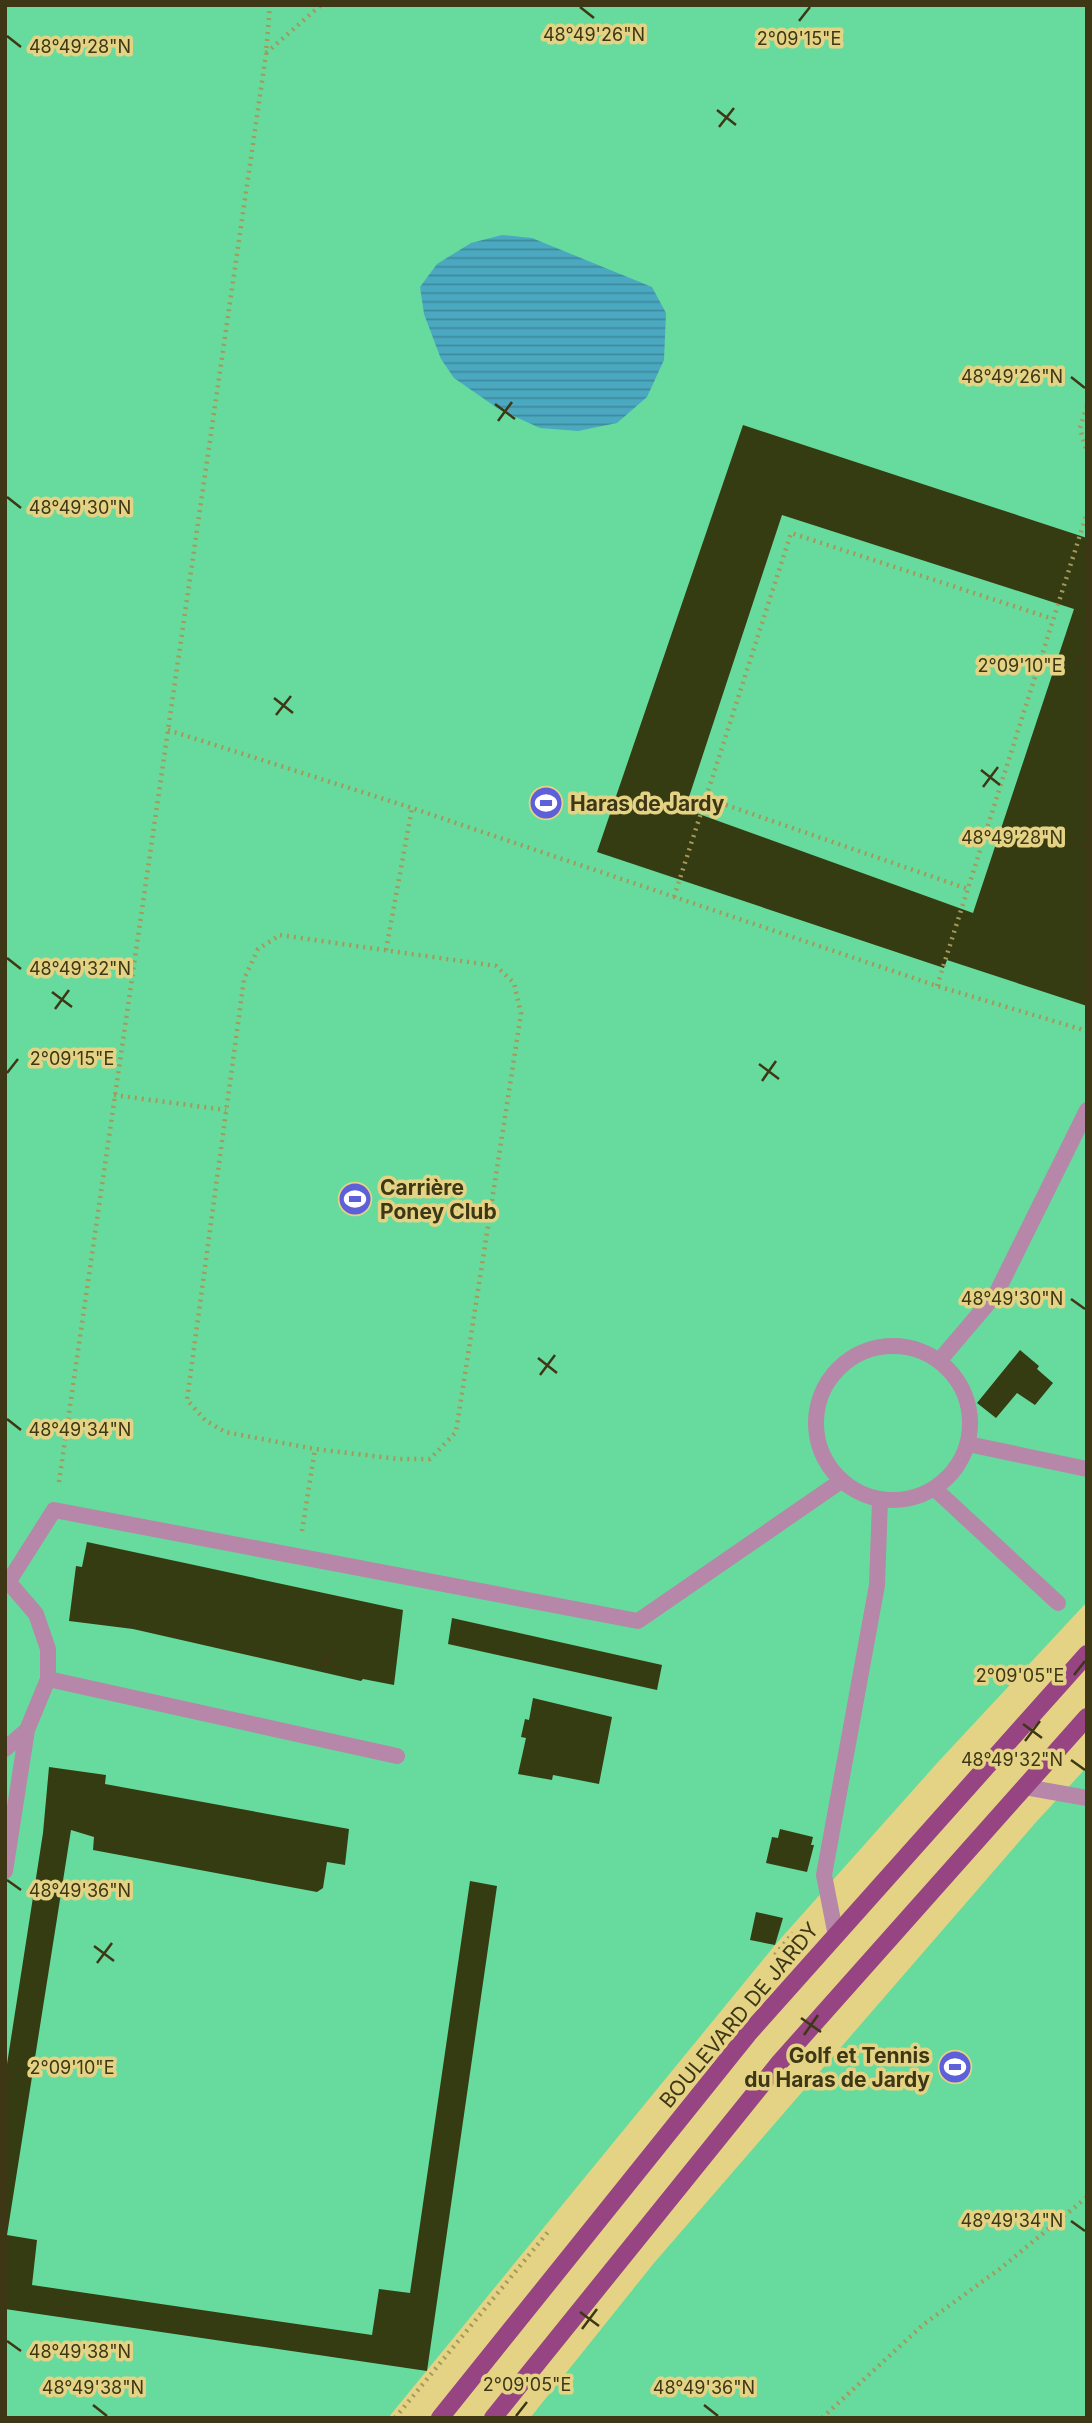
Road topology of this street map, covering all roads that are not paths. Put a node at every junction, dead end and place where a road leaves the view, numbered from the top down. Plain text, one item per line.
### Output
1 (1087, 1110) edge
2 (939, 1361) junction
3 (968, 1444) junction
4 (1087, 1469) edge
5 (841, 1481) junction
6 (935, 1489) junction
7 (880, 1500) junction
8 (7, 1579) edge
9 (1058, 1603) dead end
10 (1087, 1654) edge
11 (48, 1679) junction
12 (1087, 1717) edge
13 (27, 1730) junction
14 (5, 1749) edge
15 (397, 1756) dead end
16 (1025, 1787) junction
17 (1087, 1798) edge
18 (5, 1871) edge
19 (836, 1936) junction
20 (440, 2418) edge
21 (493, 2418) edge

1 - 2 lane
2 - 3 lane
2 - 5 lane
3 - 4 lane
3 - 6 lane
5 - 7 lane
5 - 8 lane
6 - 7 lane
6 - 9 lane
7 - 19 lane
8 - 11 lane
10 - 19 main road, BOULEVARD DE JARDY
11 - 13 lane
11 - 15 lane
12 - 16 main road
13 - 14 lane
13 - 18 lane
16 - 17 lane
16 - 21 main road
19 - 20 main road, BOULEVARD DE JARDY

